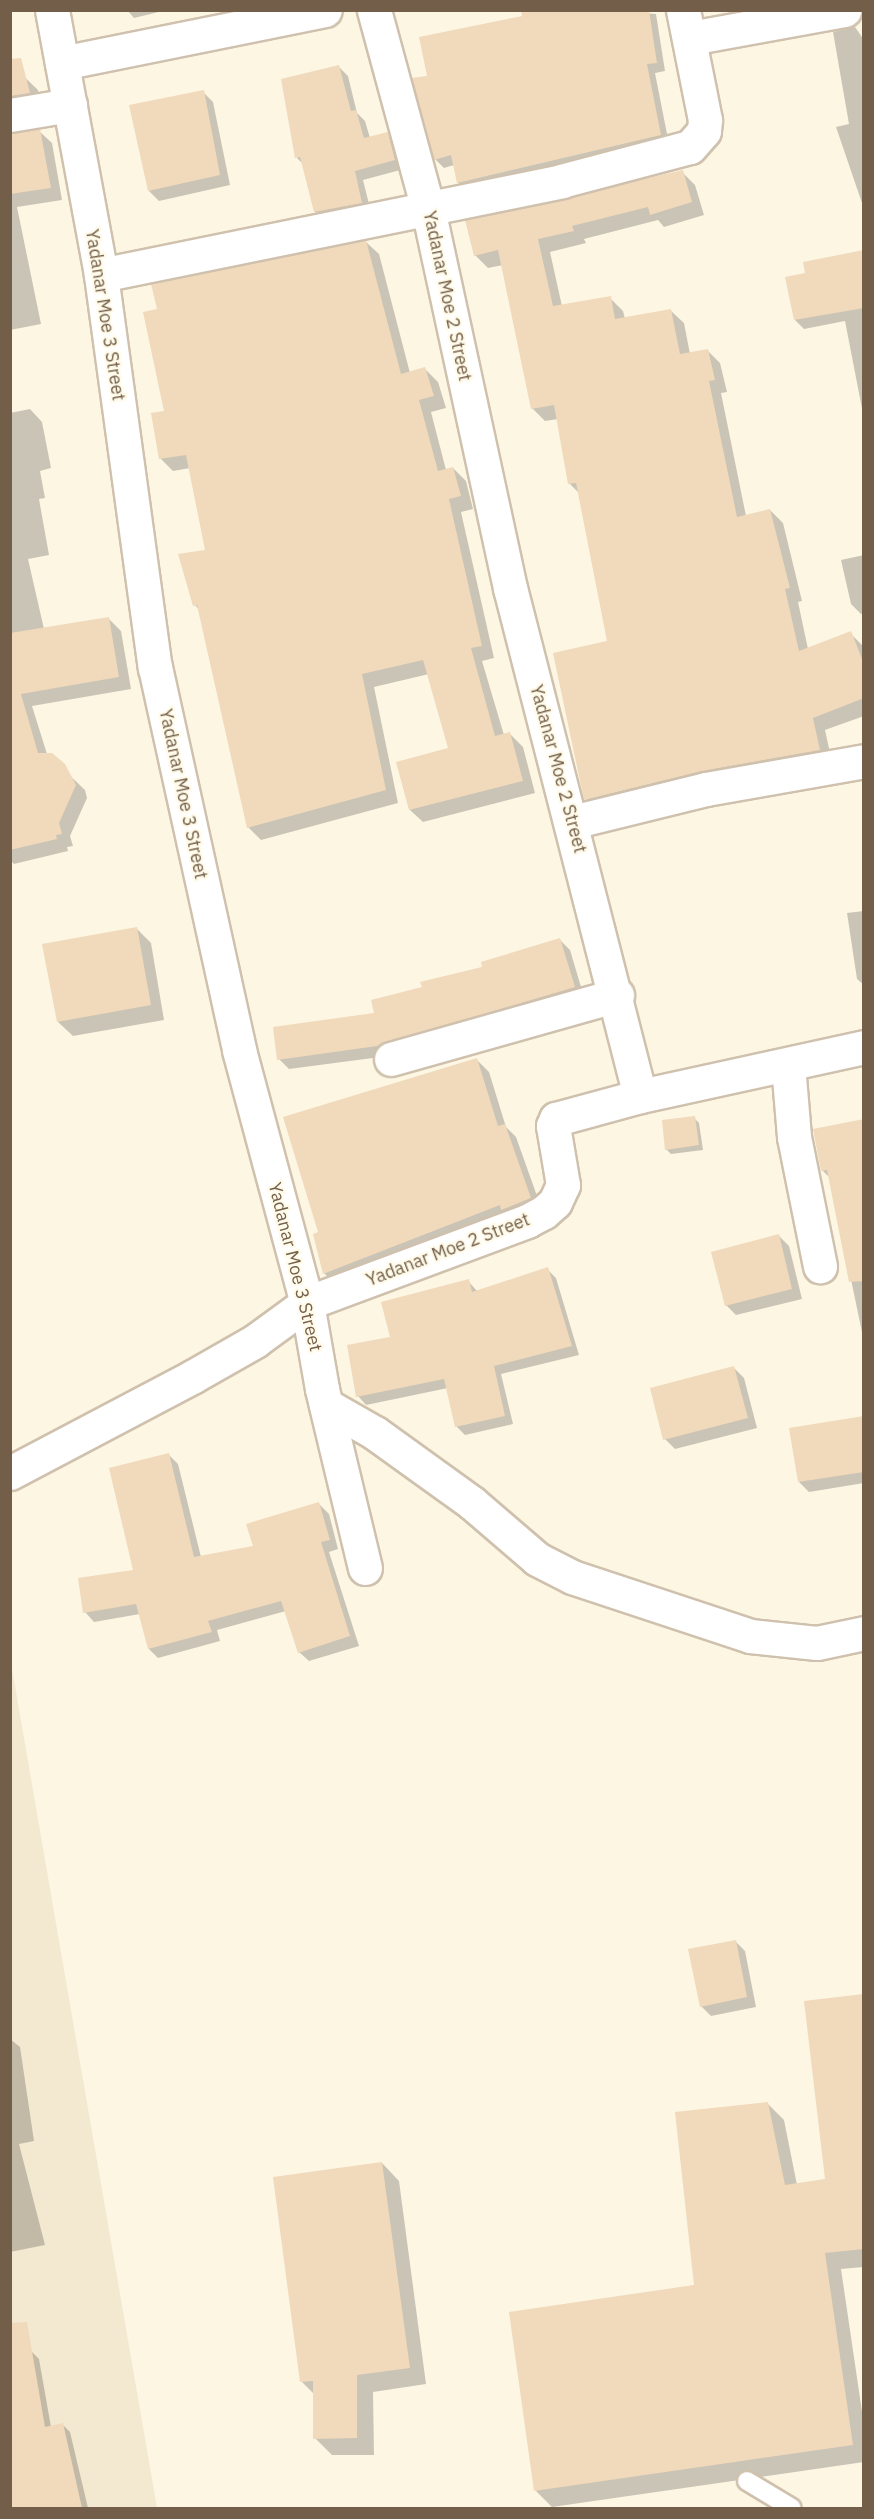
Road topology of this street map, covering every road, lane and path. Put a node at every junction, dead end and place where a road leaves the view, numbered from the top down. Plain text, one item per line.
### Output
1 (52, 10) edge
2 (325, 10) edge
3 (374, 10) edge
4 (844, 10) edge
5 (686, 24) edge
6 (62, 63) junction
7 (70, 105) junction
8 (10, 115) edge
9 (428, 209) junction
10 (101, 274) junction
11 (864, 761) edge
12 (572, 822) junction
13 (617, 995) junction
14 (864, 1047) edge
15 (391, 1059) dead end
16 (788, 1065) junction
17 (640, 1096) junction
18 (820, 1266) dead end
19 (307, 1303) junction
20 (326, 1405) junction
21 (10, 1473) edge
22 (365, 1568) dead end
23 (864, 1633) edge
24 (747, 2481) dead end
25 (792, 2508) edge

1 - 6 street, Yadanar Moe 3 Street
2 - 6 street
3 - 9 street, Yadanar Moe 2 Street
4 - 5 street
5 - 9 street
6 - 7 street, Yadanar Moe 3 Street
7 - 8 street
7 - 10 street, Yadanar Moe 3 Street
9 - 10 street
9 - 12 street, Yadanar Moe 2 Street
10 - 19 street, Yadanar Moe 3 Street
11 - 12 street
12 - 13 street, Yadanar Moe 2 Street
13 - 15 street
13 - 17 street, Yadanar Moe 2 Street
14 - 16 street
16 - 17 street
16 - 18 street
17 - 19 street, Yadanar Moe 2 Street
19 - 20 street, Yadanar Moe 3 Street
19 - 21 street
20 - 22 street, Yadanar Moe 3 Street
20 - 23 street
24 - 25 lane

